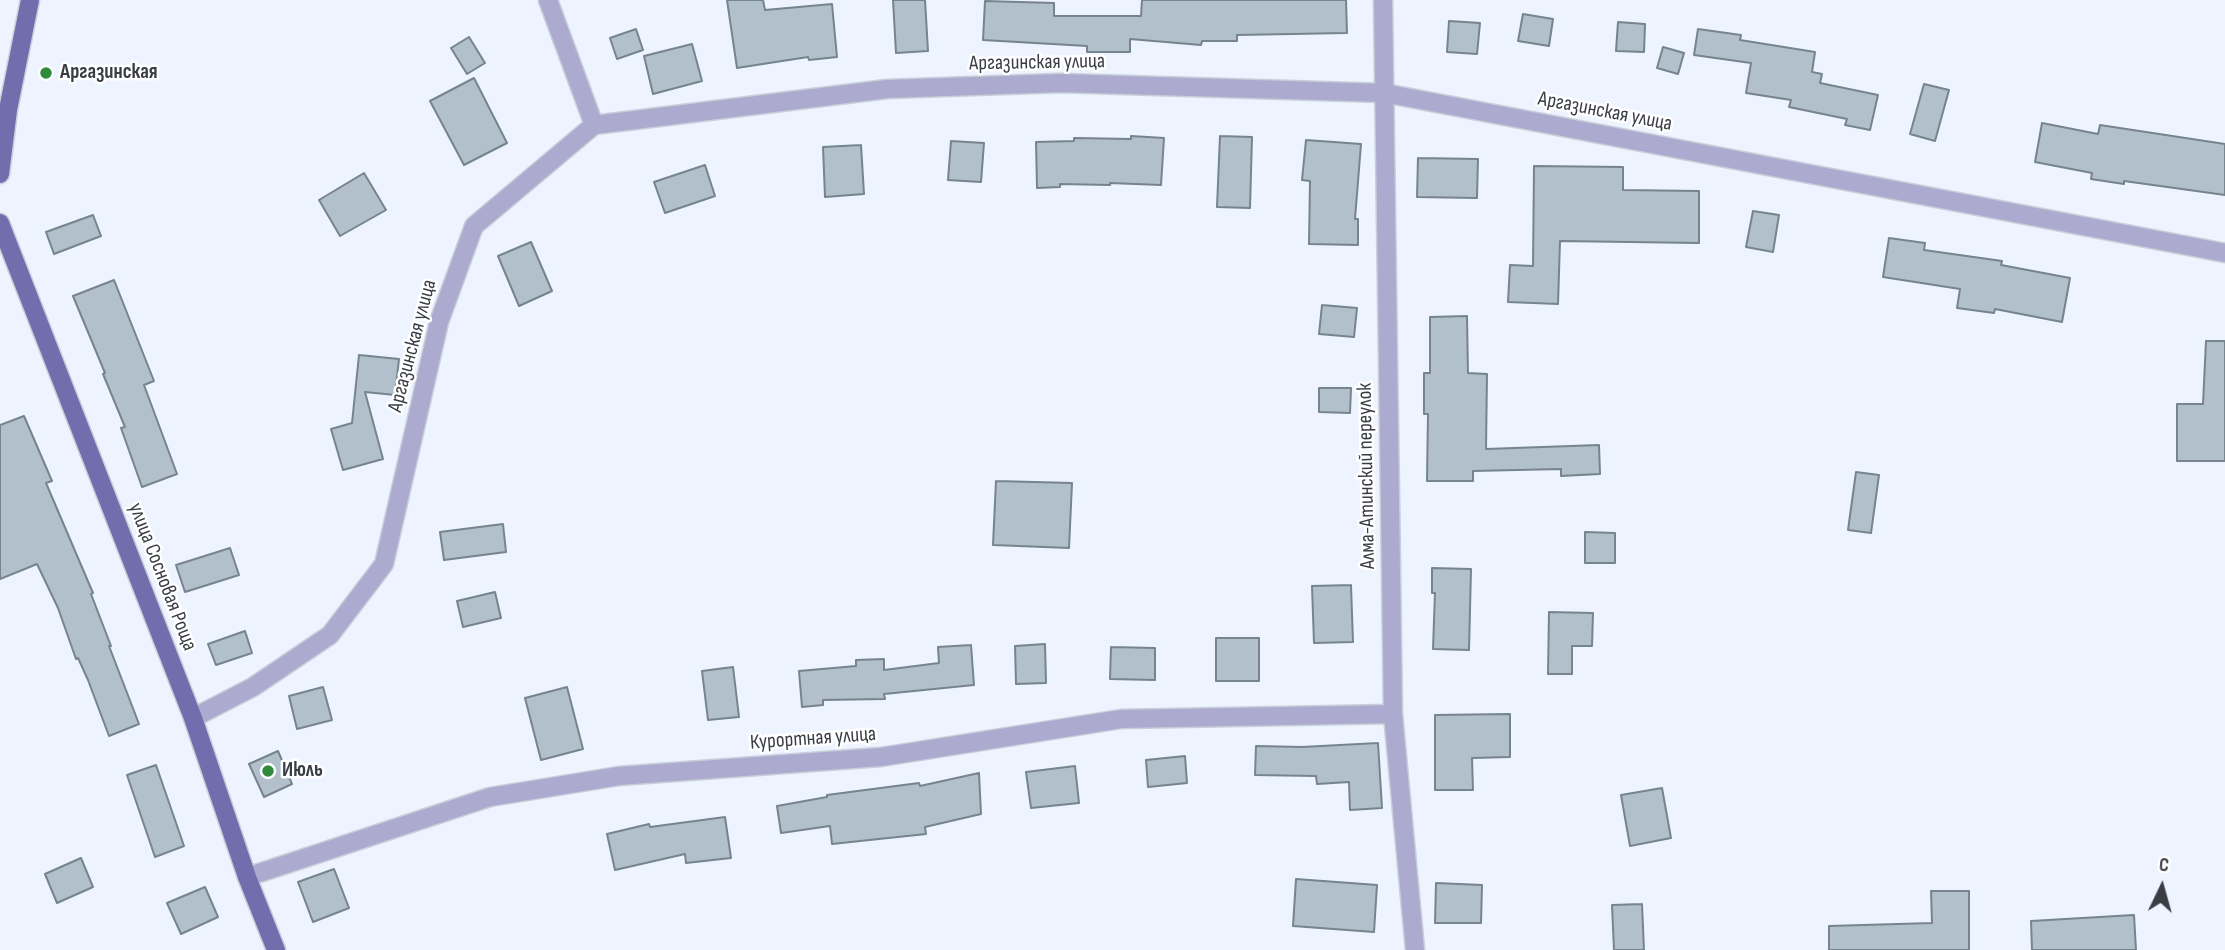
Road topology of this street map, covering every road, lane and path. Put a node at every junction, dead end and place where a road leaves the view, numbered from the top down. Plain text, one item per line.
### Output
1 (30, 0) edge
2 (548, 0) edge
3 (1383, 0) edge
4 (1384, 93) junction
5 (594, 125) junction
6 (0, 174) edge
7 (0, 223) edge
8 (2225, 253) edge
9 (1394, 714) junction
10 (193, 718) junction
11 (247, 877) junction
12 (276, 950) edge
13 (1415, 950) edge

1 - 6 main road
2 - 5 street
3 - 4 street, Алма-Атинский переулок
4 - 5 street, Аргазинская улица
4 - 8 street, Аргазинская улица
4 - 9 street, Алма-Атинский переулок
5 - 10 street, Аргазинская улица
7 - 10 main road, улица Сосновая Роща
9 - 11 street, Курортная улица
9 - 13 street, Алма-Атинский переулок
10 - 11 main road, улица Сосновая Роща
11 - 12 main road, улица Сосновая Роща

